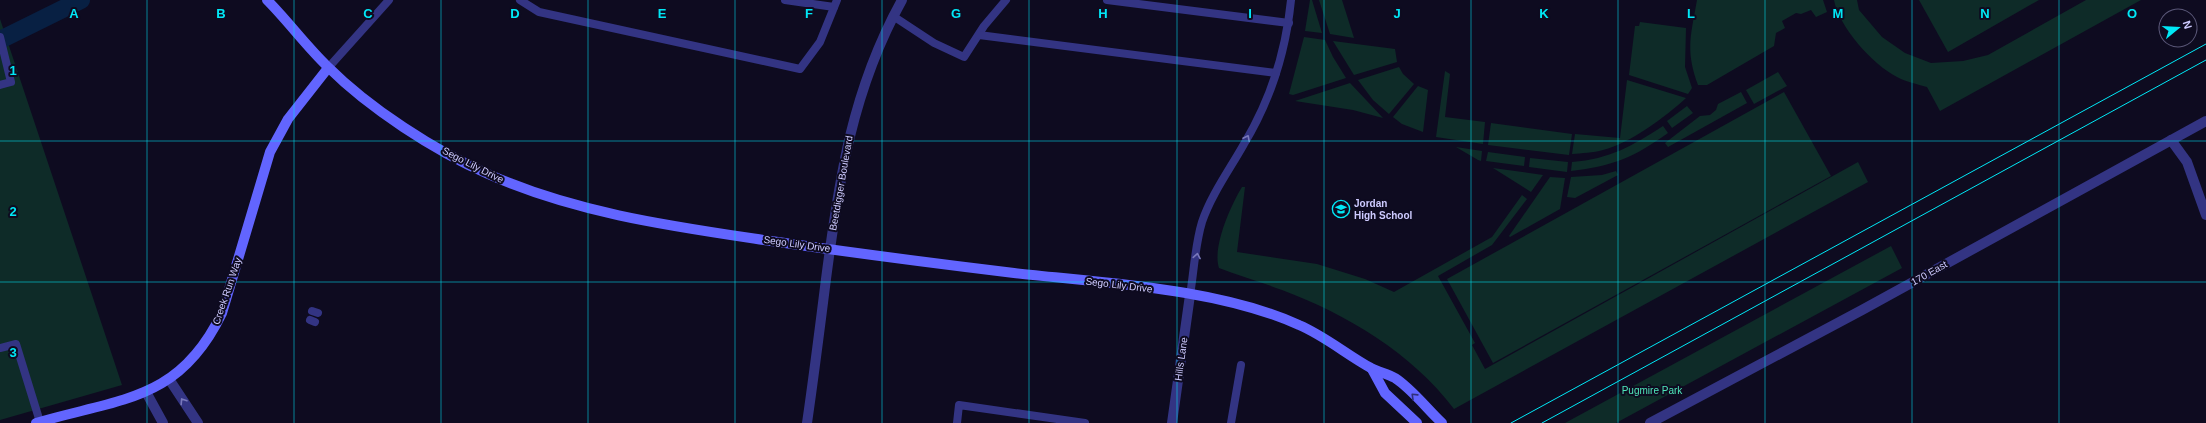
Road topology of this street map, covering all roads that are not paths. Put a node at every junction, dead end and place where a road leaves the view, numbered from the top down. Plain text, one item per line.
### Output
1 (390, 0) edge
2 (520, 0) edge
3 (786, 0) edge
4 (902, 0) edge
5 (1006, 0) edge
6 (1107, 0) edge
7 (1291, 0) edge
8 (270, 2) edge
9 (836, 3) edge
10 (893, 16) junction
11 (1289, 23) junction
12 (979, 35) junction
13 (0, 37) edge
14 (328, 68) junction
15 (1276, 73) junction
16 (0, 85) edge
17 (2206, 121) edge
18 (2171, 140) junction
19 (2206, 215) edge
20 (830, 249) junction
21 (1190, 295) junction
22 (0, 348) edge
23 (1241, 365) dead end
24 (1372, 369) junction
25 (169, 379) junction
26 (146, 392) junction
27 (38, 422) edge
28 (163, 423) edge
29 (198, 423) edge
30 (807, 423) edge
31 (957, 423) edge
32 (1085, 423) edge
33 (1172, 423) edge
34 (1230, 423) edge
35 (1417, 423) edge
36 (1442, 423) edge
37 (1650, 423) edge

1 - 14 lane
2 - 9 lane
3 - 9 lane
4 - 10 street, Beetdigger Boulevard
5 - 12 lane
6 - 11 lane
7 - 11 lane
8 - 14 main road, Sego Lily Drive
10 - 12 lane
10 - 20 street, Beetdigger Boulevard
11 - 15 lane
12 - 15 lane
13 - 16 lane
14 - 20 main road, Sego Lily Drive
14 - 25 main road, Creek Run Way
21 -> 15 lane
17 - 18 street, 170 East
18 - 19 street
18 - 37 street, 170 East
20 - 21 main road, Sego Lily Drive
20 - 30 street, Beetdigger Boulevard
21 - 24 main road, Sego Lily Drive
21 - 33 street, Hills Lane
22 - 27 lane
23 - 34 lane
24 - 35 main road, Sego Lily Drive
36 -> 24 main road, Sego Lily Drive
25 - 26 main road, Creek Run Way
29 -> 25 street
26 - 27 main road, Creek Run Way
26 - 28 street
31 - 32 lane

